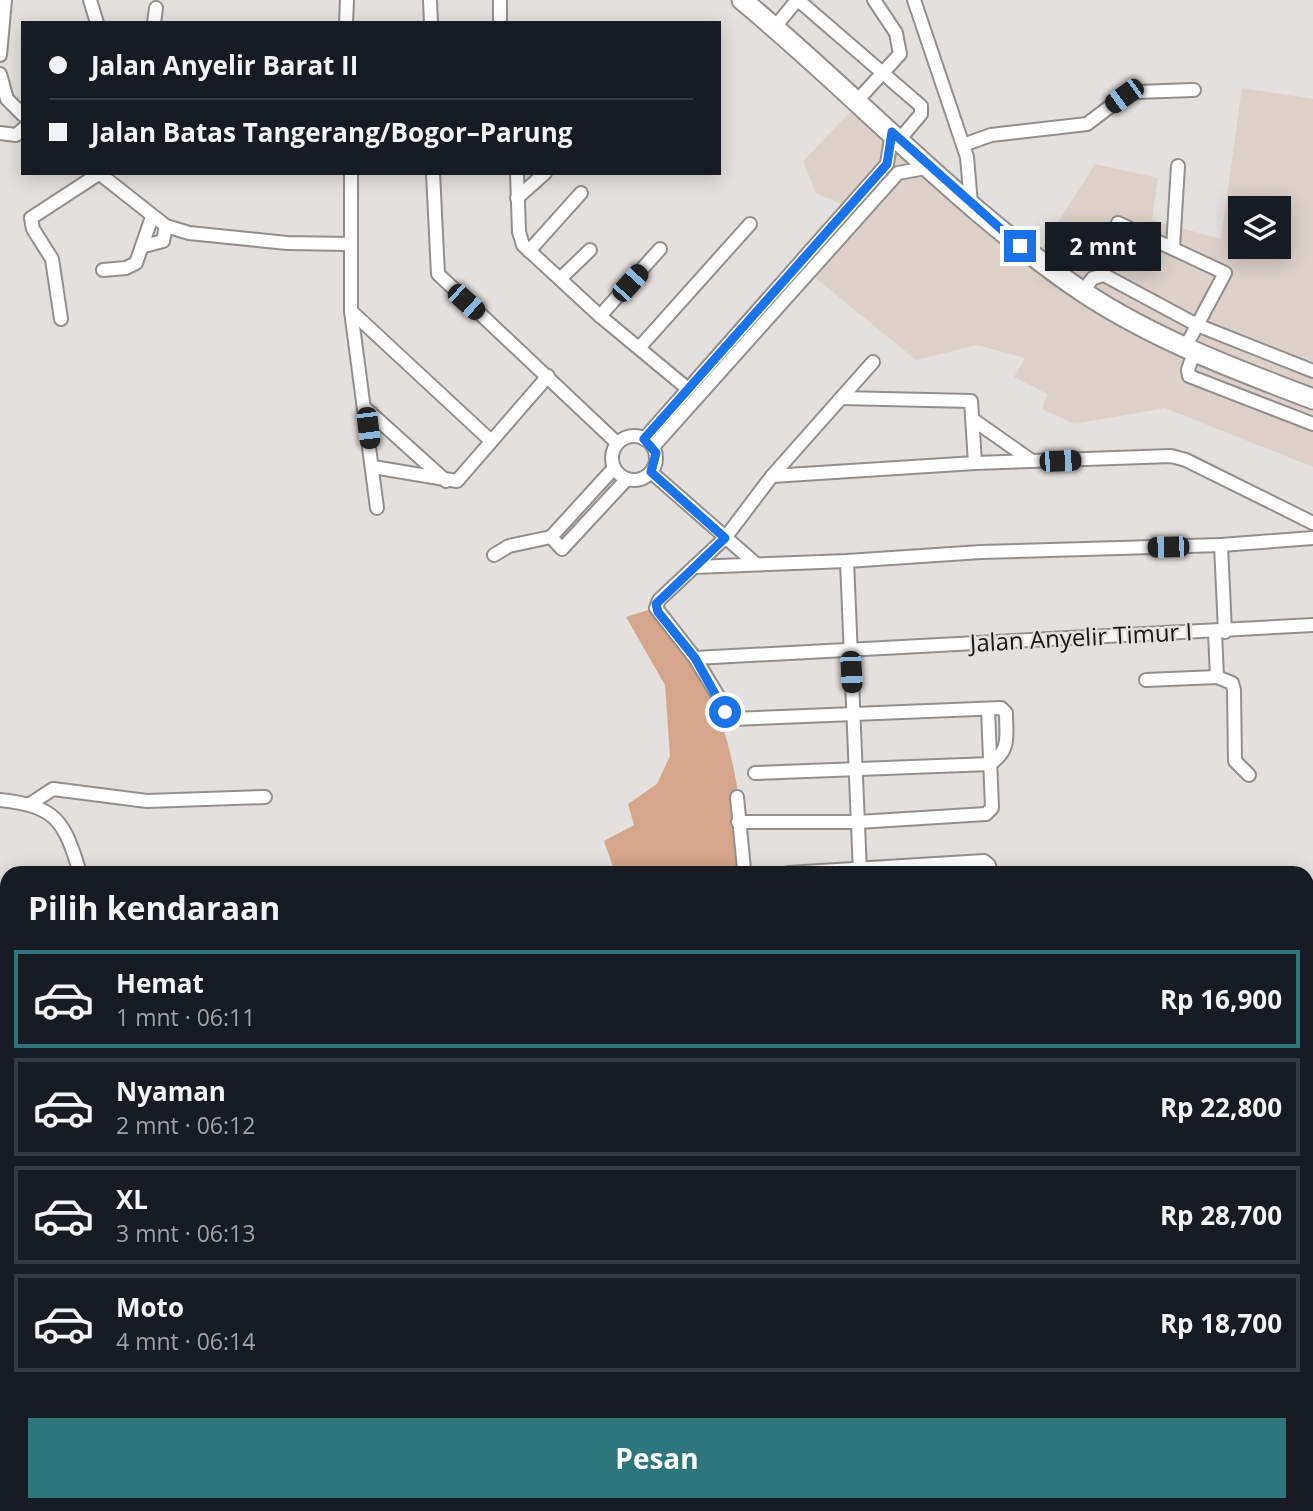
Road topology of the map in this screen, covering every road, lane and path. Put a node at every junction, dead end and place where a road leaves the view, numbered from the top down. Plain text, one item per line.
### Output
1 (5, 0) edge
2 (90, 0) edge
3 (346, 0) edge
4 (500, 0) edge
5 (742, 0) edge
6 (798, 0) edge
7 (874, 0) edge
8 (915, 0) edge
9 (432, 2) edge
10 (156, 8) dead end
11 (96, 21) edge
12 (154, 21) edge
13 (346, 21) edge
14 (431, 21) edge
15 (500, 21) edge
16 (775, 27) junction
17 (0, 55) edge
18 (884, 72) junction
19 (0, 74) edge
20 (1194, 90) dead end
21 (855, 103) junction
22 (21, 113) edge
23 (21, 131) edge
24 (0, 133) edge
25 (896, 136) junction
26 (964, 145) junction
27 (887, 164) junction
28 (1178, 166) dead end
29 (931, 167) junction
30 (898, 173) junction
31 (98, 175) edge
32 (101, 175) edge
33 (351, 175) edge
34 (433, 175) edge
35 (517, 175) edge
36 (543, 175) edge
37 (581, 192) dead end
38 (517, 198) junction
39 (971, 204) junction
40 (152, 217) junction
41 (1118, 223) dead end
42 (750, 224) dead end
43 (166, 226) junction
44 (349, 244) junction
45 (144, 246) junction
46 (1173, 247) junction
47 (660, 249) dead end
48 (590, 250) dead end
49 (529, 251) junction
50 (103, 270) dead end
51 (560, 279) junction
52 (1083, 291) junction
53 (351, 311) junction
54 (600, 316) junction
55 (61, 319) dead end
56 (1197, 325) junction
57 (639, 348) junction
58 (1190, 349) junction
59 (873, 362) dead end
60 (1313, 371) edge
61 (548, 376) junction
62 (688, 389) junction
63 (841, 398) junction
64 (1313, 399) edge
65 (365, 408) junction
66 (975, 421) junction
67 (1313, 424) edge
68 (490, 440) junction
69 (617, 443) junction
70 (649, 443) junction
71 (1032, 462) junction
72 (975, 463) junction
73 (373, 467) junction
74 (614, 468) junction
75 (651, 472) junction
76 (772, 476) junction
77 (626, 480) junction
78 (446, 481) junction
79 (377, 508) dead end
80 (1313, 523) edge
81 (551, 537) junction
82 (725, 538) junction
83 (1313, 538) edge
84 (1221, 545) junction
85 (494, 555) dead end
86 (847, 561) junction
87 (756, 564) junction
88 (694, 567) junction
89 (1313, 625) edge
90 (1220, 632) junction
91 (850, 650) junction
92 (695, 658) junction
93 (1217, 677) junction
94 (1146, 680) dead end
95 (988, 709) junction
96 (853, 716) junction
97 (990, 764) junction
98 (855, 768) junction
99 (755, 774) dead end
100 (1249, 775) dead end
101 (265, 797) dead end
102 (737, 797) dead end
103 (0, 800) edge
104 (30, 804) junction
105 (738, 822) junction
106 (858, 822) junction
107 (78, 866) edge
108 (744, 866) edge
109 (860, 866) edge

1 - 17 street
2 - 11 street
3 - 13 street
4 - 15 street
5 - 16 main road
6 - 16 street
6 - 18 street
7 - 18 street
8 - 26 street
9 - 14 street
10 - 12 street
16 - 21 main road
18 - 21 street
18 - 25 street
19 - 22 street
20 - 26 street
21 - 25 main road
23 - 24 street
25 - 27 street
25 - 29 main road
26 - 39 street
27 - 30 street
27 - 62 street
28 - 46 street
29 - 30 street
29 - 39 main road
30 - 70 street
31 - 55 street
32 - 40 street
33 - 44 street
34 - 61 street
35 - 38 street
36 - 38 street
37 - 49 street
38 - 49 street
39 - 52 main road
40 - 43 street
40 - 45 street
41 - 46 street
42 - 57 street
43 - 44 street
43 - 45 street
44 - 53 street
45 - 50 street
46 - 56 street
47 - 54 street
48 - 51 street
49 - 51 street
51 - 54 street
52 - 56 street
52 - 58 main road
53 - 65 street
53 - 68 street
54 - 57 street
56 - 58 street
56 - 60 street
57 - 62 street
58 - 64 main road
58 - 67 street
59 - 63 street
61 - 68 street
61 - 69 street
62 - 70 street
63 - 66 street
63 - 76 street
65 - 73 street
65 - 78 street
66 - 71 street
66 - 72 street
68 - 78 street
69 - 70 street
69 - 74 street
70 - 75 street
71 - 72 street
71 - 80 street
72 - 76 street
73 - 78 street
73 - 79 street
74 - 77 street
74 - 81 street
75 - 77 street
75 - 82 street
76 - 82 street
77 - 81 street
81 - 85 street
82 - 87 street
82 - 88 street
83 - 84 street
84 - 86 street
84 - 90 street
86 - 87 street
86 - 91 street
87 - 88 street
88 - 92 street
89 - 90 street, Jalan Anyelir Timur I
90 - 91 street, Jalan Anyelir Timur I
90 - 93 street
91 - 92 street, Jalan Anyelir Timur I
91 - 96 street
92 - 96 street
93 - 94 street
93 - 100 street
95 - 96 street
95 - 97 street
95 - 97 street
96 - 98 street
97 - 98 street
97 - 106 street
98 - 99 street
98 - 106 street
101 - 104 street
102 - 105 street
103 - 104 street
104 - 107 street
105 - 106 street
105 - 108 street
106 - 109 street

